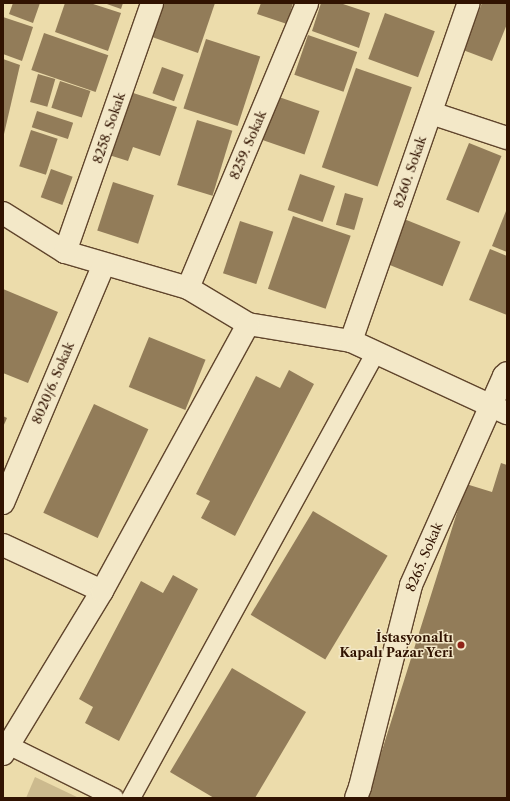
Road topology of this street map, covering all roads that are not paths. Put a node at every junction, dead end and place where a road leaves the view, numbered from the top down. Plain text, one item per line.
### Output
1 (152, 3) edge
2 (307, 3) edge
3 (469, 3) edge
4 (430, 114) junction
5 (507, 138) edge
6 (3, 213) edge
7 (65, 252) junction
8 (104, 264) junction
9 (188, 288) junction
10 (248, 324) junction
11 (351, 341) junction
12 (376, 352) junction
13 (507, 373) edge
14 (499, 410) edge
15 (3, 503) edge
16 (3, 544) edge
17 (102, 591) junction
18 (6, 750) edge
19 (115, 798) edge
20 (130, 798) edge
21 (356, 798) edge

1 - 7 street, 8258. Sokak
2 - 9 street, 8259. Sokak
3 - 4 street, 8260. Sokak
4 - 5 street
4 - 11 street, 8260. Sokak
6 - 7 street
7 - 8 street
8 - 9 street
8 - 15 street, 8020/6. Sokak
9 - 10 street
10 - 11 street
10 - 17 street
11 - 12 street
12 - 14 street
12 - 20 lane
13 - 14 street, 8265. Sokak
14 - 21 street, 8265. Sokak
16 - 17 street
17 - 18 street
18 - 19 lane

